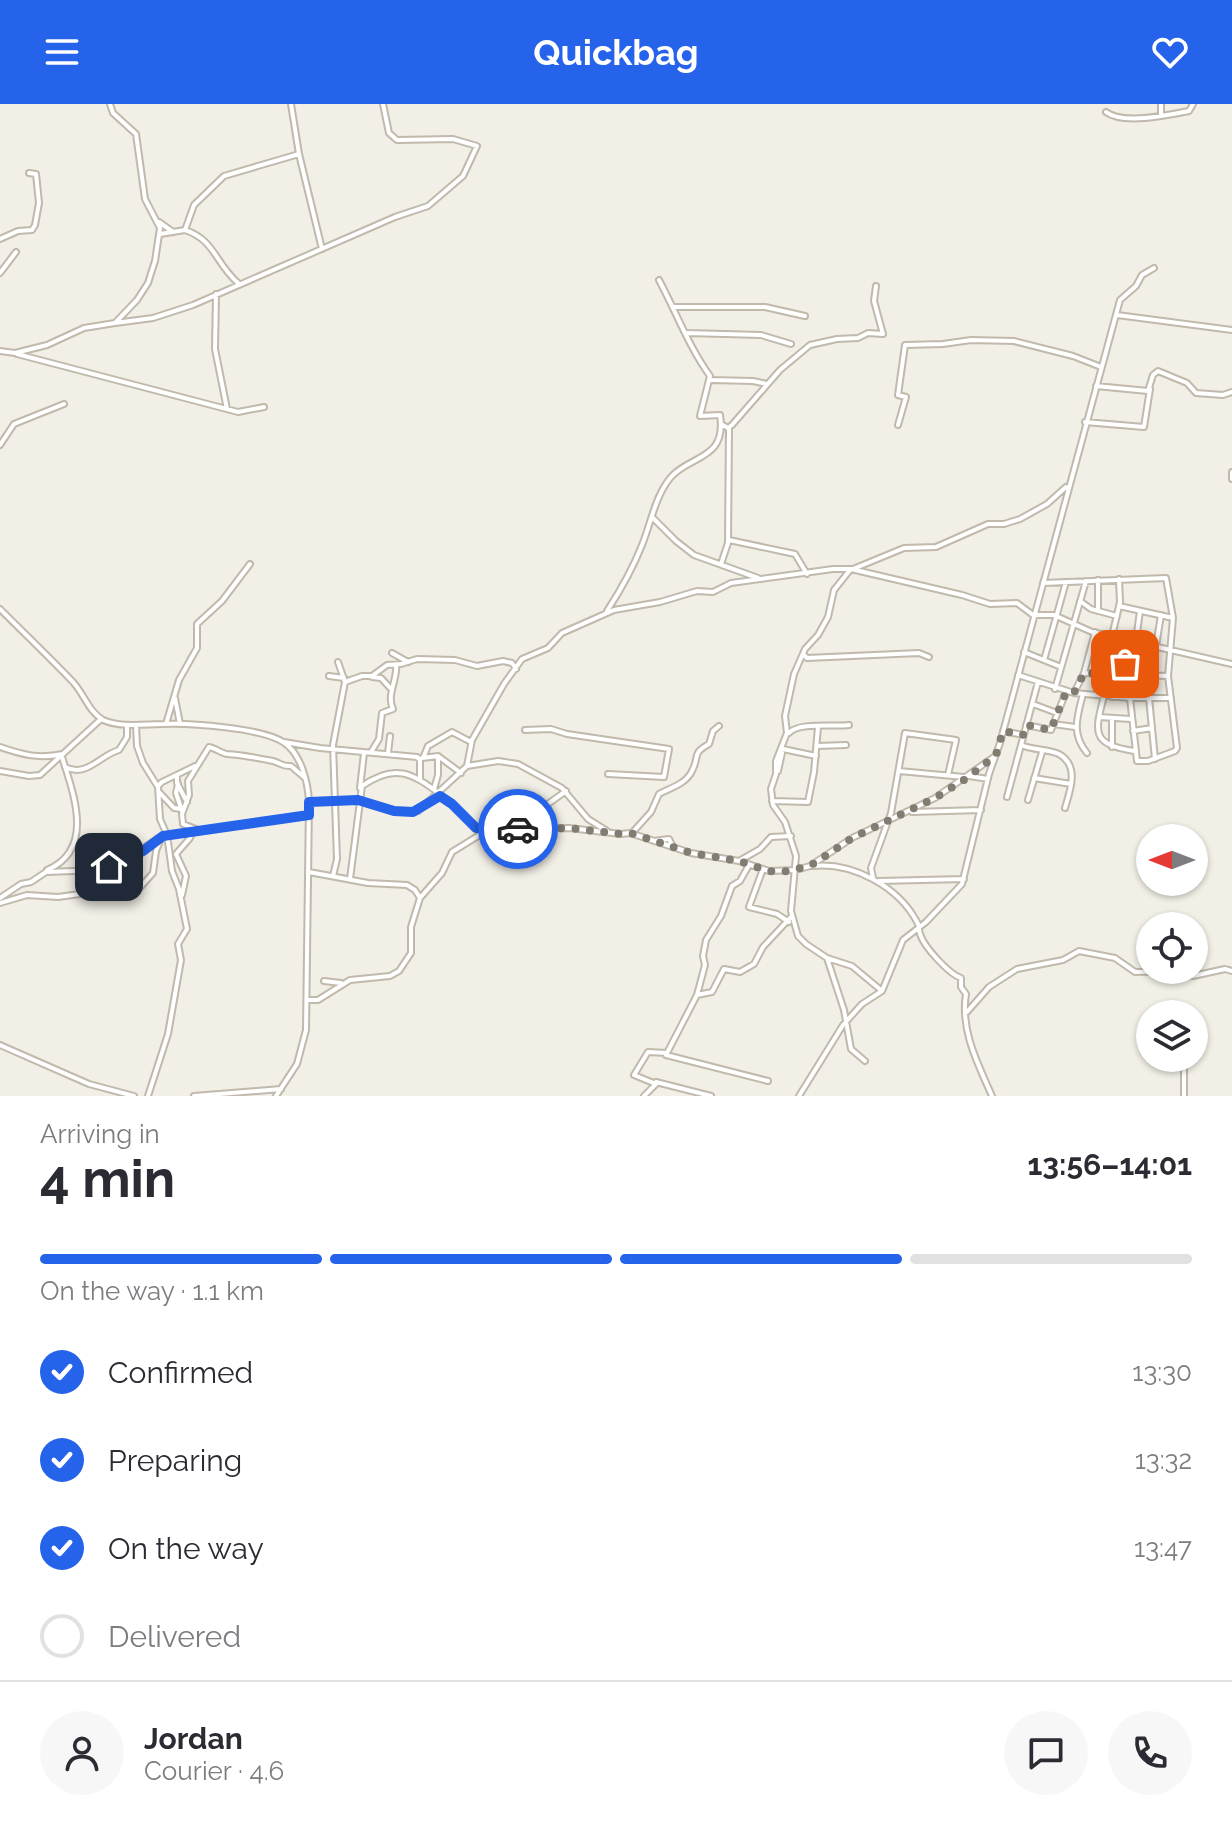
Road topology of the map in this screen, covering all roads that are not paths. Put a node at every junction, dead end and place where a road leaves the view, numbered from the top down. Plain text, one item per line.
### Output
1 (110, 104) edge
2 (291, 104) edge
3 (383, 104) edge
4 (1161, 104) edge
5 (1193, 104) edge
6 (1106, 112) dead end
7 (1161, 116) junction
8 (299, 154) junction
9 (29, 173) dead end
10 (159, 222) junction
11 (185, 230) junction
12 (173, 232) junction
13 (160, 234) junction
14 (0, 239) edge
15 (322, 249) junction
16 (16, 252) dead end
17 (1154, 268) dead end
18 (0, 273) edge
19 (659, 280) dead end
20 (239, 283) junction
21 (876, 286) dead end
22 (216, 294) junction
23 (674, 307) junction
24 (805, 316) dead end
25 (1115, 317) junction
26 (115, 323) junction
27 (1232, 330) edge
28 (687, 333) junction
29 (791, 344) dead end
30 (0, 351) edge
31 (15, 353) junction
32 (1101, 367) junction
33 (711, 380) junction
34 (767, 384) junction
35 (1096, 386) junction
36 (1150, 389) junction
37 (1232, 392) edge
38 (64, 404) dead end
39 (264, 407) dead end
40 (227, 409) junction
41 (1085, 422) junction
42 (721, 424) junction
43 (898, 425) dead end
44 (729, 428) junction
45 (0, 445) edge
46 (1232, 472) edge
47 (1232, 479) edge
48 (1068, 485) junction
49 (652, 517) junction
50 (729, 540) junction
51 (250, 564) dead end
52 (721, 564) junction
53 (852, 569) junction
54 (807, 574) junction
55 (761, 579) junction
56 (1119, 579) junction
57 (1098, 580) junction
58 (1086, 581) junction
59 (1066, 582) junction
60 (1043, 583) junction
61 (1080, 601) junction
62 (1119, 606) junction
63 (0, 609) edge
64 (1098, 611) junction
65 (1140, 611) junction
66 (606, 613) junction
67 (1033, 615) junction
68 (1056, 615) junction
69 (1161, 615) junction
70 (1117, 616) junction
71 (1173, 618) junction
72 (1074, 623) junction
73 (1095, 632) junction
74 (1113, 636) junction
75 (1132, 640) junction
76 (1148, 644) junction
77 (1156, 646) junction
78 (1169, 649) junction
79 (1110, 651) junction
80 (1024, 652) junction
81 (392, 653) dead end
82 (803, 654) junction
83 (1126, 655) junction
84 (929, 657) dead end
85 (1044, 660) junction
86 (338, 662) dead end
87 (408, 662) junction
88 (1232, 664) edge
89 (396, 665) junction
90 (1061, 667) junction
91 (516, 669) junction
92 (1084, 673) junction
93 (1104, 673) junction
94 (1114, 674) junction
95 (1125, 674) junction
96 (1018, 675) junction
97 (1146, 675) junction
98 (329, 676) dead end
99 (369, 676) junction
100 (1168, 676) junction
101 (344, 680) junction
102 (1038, 682) junction
103 (1055, 689) junction
104 (392, 690) junction
105 (1066, 692) junction
106 (1074, 693) junction
107 (1083, 694) junction
108 (175, 695) junction
109 (1104, 696) junction
110 (1112, 697) junction
111 (1130, 698) junction
112 (1149, 698) junction
113 (1171, 698) junction
114 (1032, 704) junction
115 (1057, 713) junction
116 (1099, 717) junction
117 (1112, 718) junction
118 (101, 719) junction
119 (1131, 719) junction
120 (166, 724) junction
121 (180, 724) junction
122 (1053, 724) junction
123 (127, 725) junction
124 (136, 725) junction
125 (849, 725) dead end
126 (1026, 725) junction
127 (719, 726) dead end
128 (818, 727) junction
129 (1075, 727) junction
130 (1152, 728) junction
131 (525, 730) dead end
132 (1003, 731) junction
133 (1133, 731) junction
134 (1023, 735) junction
135 (390, 736) dead end
136 (284, 742) junction
137 (471, 742) junction
138 (846, 745) dead end
139 (1021, 745) junction
140 (817, 746) junction
141 (0, 747) edge
142 (1112, 747) junction
143 (334, 749) junction
144 (783, 749) junction
145 (1134, 751) junction
146 (1042, 752) junction
147 (367, 753) junction
148 (388, 753) junction
149 (1087, 753) dead end
150 (64, 755) junction
151 (996, 755) junction
152 (438, 756) junction
153 (816, 756) junction
154 (421, 758) junction
155 (1155, 759) junction
156 (197, 765) junction
157 (467, 766) junction
158 (65, 767) junction
159 (0, 771) edge
160 (899, 771) junction
161 (461, 773) junction
162 (608, 774) dead end
163 (948, 775) junction
164 (177, 776) junction
165 (968, 777) junction
166 (305, 778) junction
167 (420, 778) junction
168 (1034, 778) junction
169 (988, 779) junction
170 (178, 784) junction
171 (1071, 784) junction
172 (434, 789) junction
173 (158, 790) junction
174 (566, 791) junction
175 (438, 795) junction
176 (1007, 797) dead end
177 (334, 800) junction
178 (355, 800) junction
179 (1028, 800) dead end
180 (773, 801) junction
181 (781, 801) junction
182 (187, 802) junction
183 (309, 802) junction
184 (1065, 808) dead end
185 (981, 810) junction
186 (182, 811) junction
187 (777, 811) junction
188 (909, 812) junction
189 (891, 813) junction
190 (309, 815) junction
191 (888, 820) junction
192 (544, 829) junction
193 (195, 830) junction
194 (488, 830) junction
195 (609, 832) junction
196 (632, 833) junction
197 (167, 835) junction
198 (791, 836) junction
199 (160, 837) junction
200 (739, 861) junction
201 (749, 865) junction
202 (810, 866) junction
203 (763, 869) junction
204 (796, 870) junction
205 (46, 872) junction
206 (309, 872) junction
207 (333, 876) junction
208 (350, 879) junction
209 (964, 879) junction
210 (875, 881) junction
211 (420, 898) junction
212 (0, 900) edge
213 (181, 901) junction
214 (790, 919) junction
215 (919, 927) junction
216 (827, 958) junction
217 (1232, 971) edge
218 (324, 981) dead end
219 (344, 983) junction
220 (882, 991) junction
221 (697, 995) junction
222 (965, 998) junction
223 (307, 1000) junction
224 (977, 1002) junction
225 (966, 1014) junction
226 (845, 1023) junction
227 (0, 1045) edge
228 (663, 1054) junction
229 (865, 1061) dead end
230 (1184, 1072) edge
231 (654, 1081) junction
232 (768, 1081) dead end
233 (281, 1089) junction
234 (134, 1096) edge
235 (148, 1096) edge
236 (194, 1096) edge
237 (276, 1096) edge
238 (644, 1096) edge
239 (711, 1096) edge
240 (799, 1096) edge
241 (992, 1096) edge
242 (1184, 1096) edge

1 - 10 street
2 - 8 street
3 - 15 street
4 - 7 street
5 - 7 street
6 - 7 street
8 - 11 street
8 - 15 street
9 - 14 street
10 - 12 street
10 - 13 street
11 - 12 street
11 - 20 street
12 - 13 street
13 - 26 street
15 - 20 street
16 - 18 street
17 - 25 street
19 - 23 street
20 - 22 street
21 - 34 street
22 - 26 street
22 - 40 street
23 - 24 street
23 - 28 street
25 - 27 street
25 - 32 street
26 - 31 street
28 - 29 street
28 - 33 street
30 - 31 street
31 - 40 street
32 - 35 street
32 - 43 street
33 - 34 street
33 - 42 street
34 - 44 street
35 - 36 street
35 - 41 street
36 - 37 street
36 - 41 street
38 - 45 street
39 - 40 street
41 - 48 street
42 - 44 street
42 - 49 street
44 - 50 street
46 - 47 street
48 - 53 street
48 - 60 street
49 - 52 street
49 - 66 street
50 - 52 street
50 - 54 street
51 - 108 street
52 - 55 street
53 - 54 street
53 - 67 street
53 - 82 street
54 - 55 street
55 - 66 street
56 - 57 street
56 - 62 street
56 - 71 street
57 - 58 street
57 - 64 street
58 - 59 street
58 - 61 street
59 - 60 street
59 - 68 street
60 - 67 street
61 - 64 street
61 - 72 street
62 - 65 street
62 - 70 street
63 - 118 street
64 - 70 street
65 - 69 street
65 - 75 street
66 - 91 street
67 - 68 street
67 - 80 street
68 - 72 street
68 - 85 street
69 - 71 street
69 - 77 street
70 - 74 street
71 - 78 street
72 - 73 street
72 - 90 street
73 - 74 street
73 - 92 street
74 - 75 street
74 - 79 street
75 - 76 street
75 - 83 street
76 - 77 street
76 - 97 street
77 - 78 street
78 - 88 street
78 - 100 street
79 - 83 street
79 - 93 street
80 - 85 street
80 - 96 street
81 - 87 street
82 - 84 street
82 - 180 street
83 - 95 street
85 - 90 street
86 - 101 street
87 - 89 street
87 - 91 street
89 - 99 street
89 - 104 street
90 - 103 street
91 - 137 street
92 - 93 street
92 - 106 street
93 - 94 street
94 - 95 street
94 - 110 street
95 - 97 street
96 - 102 street
96 - 132 street
97 - 100 street
98 - 101 street
99 - 101 street
99 - 104 street
100 - 113 street
101 - 143 street
102 - 103 street
102 - 114 street
103 - 105 street
104 - 147 street
105 - 106 street
105 - 115 street
106 - 107 street
107 - 109 street
107 - 129 street
108 - 120 street
108 - 121 street
109 - 110 street
109 - 116 street
110 - 111 street
111 - 112 street
111 - 119 street
112 - 113 street
112 - 130 street
113 - 155 street
114 - 115 street
114 - 126 street
115 - 122 street
116 - 117 street
116 - 142 street
117 - 119 street
117 - 142 street
118 - 123 street
118 - 150 street
119 - 133 street
120 - 121 street
120 - 124 street
121 - 136 street
122 - 126 street
122 - 129 street
123 - 124 street
123 - 158 street
124 - 173 street
125 - 128 street
126 - 134 street
127 - 196 street
128 - 140 street
128 - 144 street
129 - 149 street
130 - 133 street
130 - 155 street
131 - 162 street
132 - 134 street
132 - 151 street
133 - 145 street
134 - 139 street
135 - 148 street
136 - 143 street
136 - 166 street
137 - 154 street
137 - 157 street
138 - 140 street
139 - 146 street
139 - 176 street
140 - 153 street
141 - 150 street
142 - 145 street
143 - 147 street
143 - 177 street
144 - 153 street
144 - 180 street
145 - 155 street
146 - 168 street
146 - 171 street
147 - 148 street
147 - 178 street
148 - 154 street
150 - 158 street
150 - 159 street
151 - 165 street
151 - 169 street
152 - 154 street
152 - 161 street
152 - 172 street
153 - 181 street
154 - 167 street
156 - 164 street
156 - 166 street
156 - 182 street
157 - 161 street
157 - 174 street
158 - 205 street
160 - 163 street
160 - 163 street
160 - 189 street
161 - 175 street
163 - 165 street
164 - 170 street
164 - 173 street
165 - 169 street
165 - 188 street
166 - 183 street
167 - 172 street
167 - 178 street
168 - 171 street
168 - 179 street
169 - 185 street
170 - 182 street
170 - 186 street
171 - 184 street
172 - 175 street
173 - 186 street
173 - 197 street
174 - 192 street
174 - 195 street
175 - 178 street
175 - 194 street
177 - 178 street
177 - 183 street
177 - 207 street
178 - 208 street
180 - 181 street
180 - 187 street
181 - 187 street
182 - 186 street
183 - 190 street
185 - 188 street
185 - 209 street
186 - 193 street
187 - 198 street
188 - 189 street
188 - 191 street
189 - 191 street
190 - 193 street
190 - 206 street
191 - 202 street
191 - 210 street
192 - 194 street
192 - 195 street
193 - 197 street
193 - 213 street
194 - 211 street
195 - 196 street
196 - 200 street
197 - 199 street
197 - 213 street
198 - 200 street
198 - 204 street
199 - 205 street
199 - 212 street
200 - 201 street
201 - 203 street
201 - 221 street
202 - 204 street
202 - 210 street
203 - 204 street
203 - 214 street
204 - 214 street
205 - 212 street
206 - 207 street
206 - 223 street
207 - 208 street
208 - 211 street
209 - 210 street
209 - 215 street
210 - 215 street
211 - 219 street
213 - 235 street
214 - 216 street
214 - 221 street
215 - 220 street
215 - 222 street
216 - 220 street
216 - 226 street
217 - 224 street
218 - 219 street
219 - 223 street
220 - 226 street
221 - 228 street
222 - 224 street
222 - 225 street
223 - 233 street
224 - 225 street
225 - 241 street
226 - 229 street
226 - 240 street
227 - 234 street
228 - 231 street
228 - 232 street
230 - 242 street
231 - 238 street
231 - 239 street
233 - 236 street
233 - 237 street

